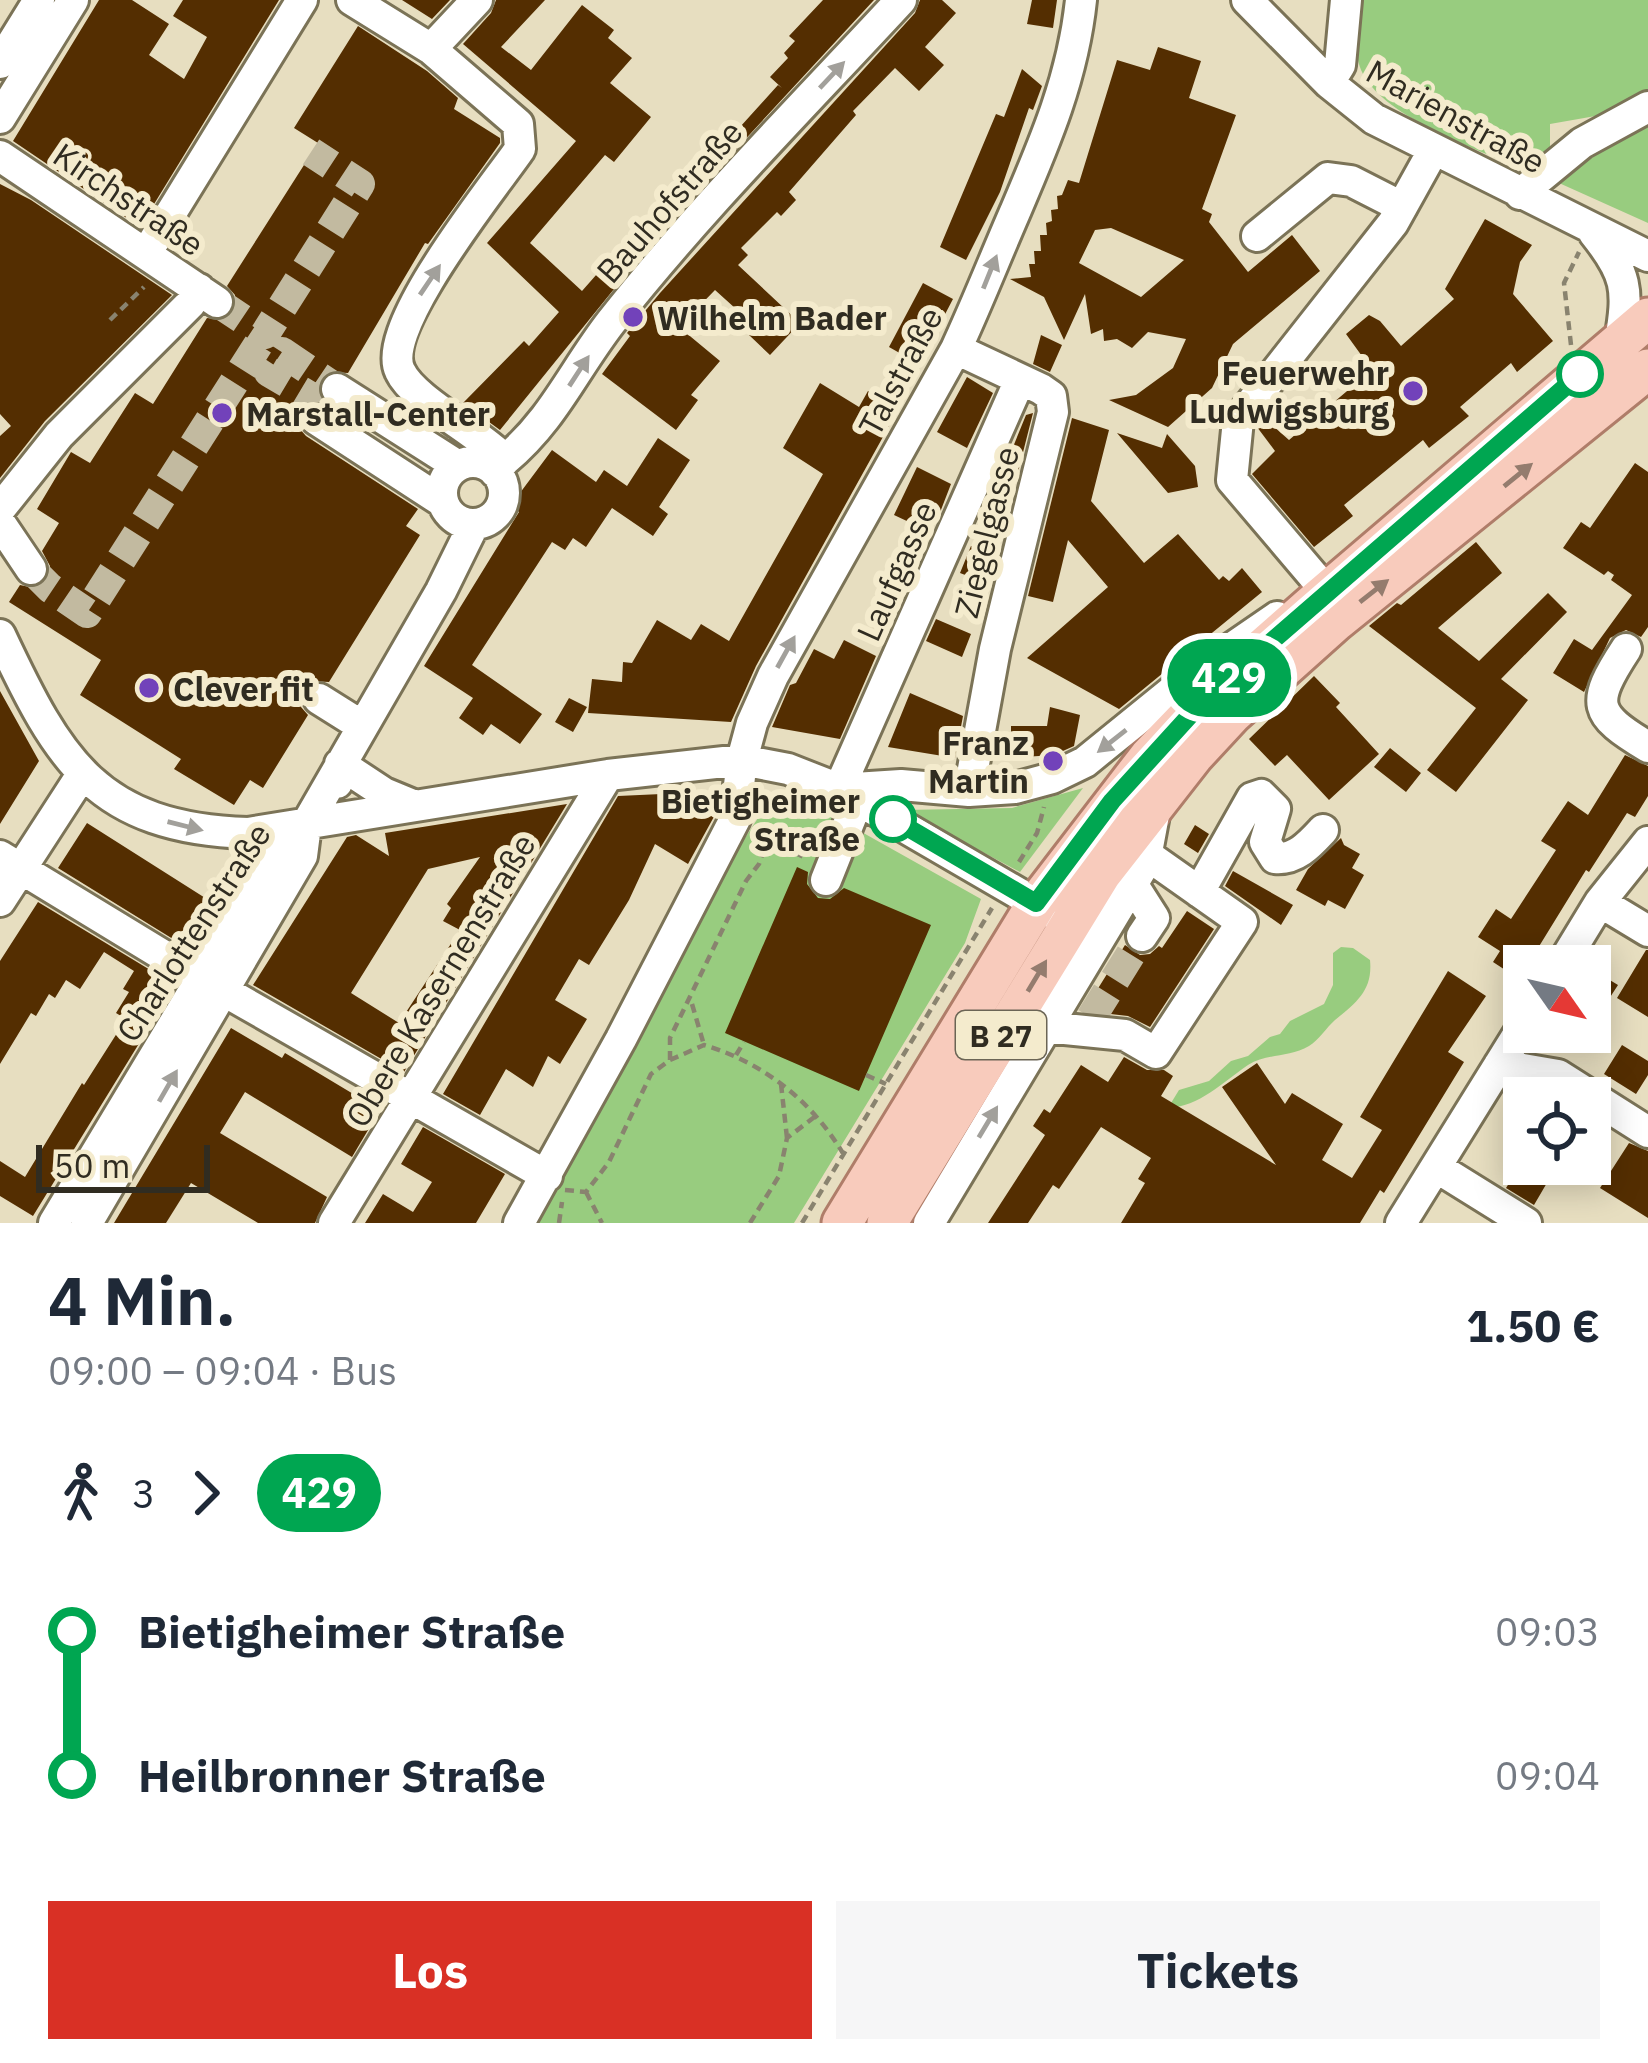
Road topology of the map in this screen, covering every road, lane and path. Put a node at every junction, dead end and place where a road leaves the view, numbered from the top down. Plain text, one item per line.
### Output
1 (39, 0) edge
2 (73, 0) edge
3 (302, 0) edge
4 (352, 0) edge
5 (477, 0) edge
6 (901, 0) edge
7 (1081, 0) edge
8 (1247, 0) edge
9 (1346, 0) edge
10 (430, 49) junction
11 (0, 62) edge
12 (1329, 83) junction
13 (1648, 107) edge
14 (0, 118) edge
15 (1433, 151) junction
16 (0, 156) edge
17 (1520, 194) junction
18 (1402, 207) junction
19 (1590, 228) junction
20 (1257, 236) dead end
21 (1648, 256) edge
22 (155, 258) junction
23 (110, 320) dead end
24 (956, 349) junction
25 (1612, 358) edge
26 (1648, 369) edge
27 (1019, 382) junction
28 (327, 405) tunnel mouth
29 (500, 466) junction
30 (448, 483) junction
31 (0, 509) edge
32 (0, 524) edge
33 (474, 524) junction
34 (31, 569) tunnel mouth
35 (1319, 599) junction
36 (0, 635) edge
37 (1626, 649) dead end
38 (319, 699) dead end
39 (362, 726) junction
40 (1648, 747) edge
41 (742, 760) junction
42 (340, 764) junction
43 (608, 775) junction
44 (81, 776) junction
45 (1052, 778) junction
46 (969, 791) junction
47 (849, 794) junction
48 (1156, 801) junction
49 (413, 805) junction
50 (367, 814) junction
51 (306, 825) junction
52 (1323, 830) dead end
53 (1648, 842) edge
54 (1147, 855) junction
55 (11, 862) edge
56 (817, 876) joint
57 (1133, 885) junction
58 (1190, 886) junction
59 (0, 902) edge
60 (1600, 902) junction
61 (1037, 903) junction
62 (1648, 931) edge
63 (1574, 945) edge
64 (213, 985) junction
65 (691, 1000) junction
66 (1045, 1027) junction
67 (744, 1042) dead end
68 (704, 1045) junction
69 (1506, 1053) edge
70 (736, 1055) junction
71 (670, 1060) junction
72 (1499, 1065) junction
73 (866, 1075) dead end
74 (781, 1084) junction
75 (886, 1084) junction
76 (408, 1099) junction
77 (817, 1115) junction
78 (1648, 1132) edge
79 (787, 1138) junction
80 (844, 1155) junction
81 (1436, 1167) junction
82 (547, 1176) junction
83 (586, 1192) junction
84 (54, 1223) edge
85 (88, 1223) edge
86 (334, 1223) edge
87 (519, 1223) edge
88 (559, 1223) edge
89 (602, 1223) edge
90 (750, 1223) edge
91 (802, 1223) edge
92 (842, 1223) edge
93 (887, 1223) edge
94 (929, 1223) edge
95 (1401, 1223) edge
96 (1526, 1223) edge

1 - 11 street
2 - 14 street
3 - 22 street
4 - 10 street
5 - 10 street
29 -> 6 street, Bauhofstraße
24 -> 7 street, Talstraße
8 - 12 street, Marienstraße
9 - 12 street
29 -> 10 street
12 - 15 street, Marienstraße
13 - 17 street
15 - 17 street, Marienstraße
15 - 18 street
16 - 22 street, Kirchstraße
17 - 19 street, Marienstraße
18 - 20 street
18 - 35 street
19 - 21 street, Marienstraße
19 - 25 street
19 - 25 path
22 - 23 path
22 - 31 street, Kirchstraße
24 - 27 street, Ziegelgasse
41 -> 24 street, Talstraße
25 - 26 main road, B 27
25 - 35 main road, B 27
48 -> 25 main road, B 27
27 - 46 street, Ziegelgasse
27 - 47 street, Laufgasse
28 - 30 street
29 - 30 street
29 - 33 street
30 - 33 street
32 - 34 street
33 - 39 street
35 -> 45 street
35 - 61 main road, B 27
36 - 44 street
37 - 40 street
38 - 39 street
39 - 42 street
41 - 43 street
41 - 47 street
41 - 82 street, Talstraße
42 - 49 street
42 - 50 street
42 - 51 street
43 - 49 street
43 - 76 street, Obere Kasernenstraße
44 -> 51 street
44 - 55 street
45 - 46 street
45 - 61 path
46 - 47 street
47 - 56 street, Laufgasse
47 - 61 street
48 - 54 street
48 - 61 main road, B 27
49 - 50 street
50 - 51 street
51 - 64 street, Charlottenstraße
52 - 58 street
53 - 60 street
54 - 57 street
54 - 58 street
55 - 59 street
55 - 64 street
56 - 65 path
57 - 58 street
57 - 66 street
58 - 66 street
60 - 62 street
60 - 63 street
61 - 75 path
61 - 92 main road, B 27
93 -> 61 main road, B 27
64 - 76 street
64 - 84 street, Charlottenstraße
85 -> 64 street, Charlottenstraße
65 - 68 path
65 - 71 path
94 -> 66 street
67 - 70 path
68 - 70 path
68 - 71 path
69 - 72 street
70 - 74 path
71 - 83 path
72 - 78 street
72 - 81 street
73 - 75 path
74 - 77 path
74 - 79 path
75 - 80 path
76 - 82 street
76 - 86 street, Obere Kasernenstraße
77 - 79 path
77 - 80 path
79 - 90 path
80 - 91 path
81 - 95 street
81 - 96 street
82 - 87 street, Talstraße
83 - 88 path
83 - 89 path

